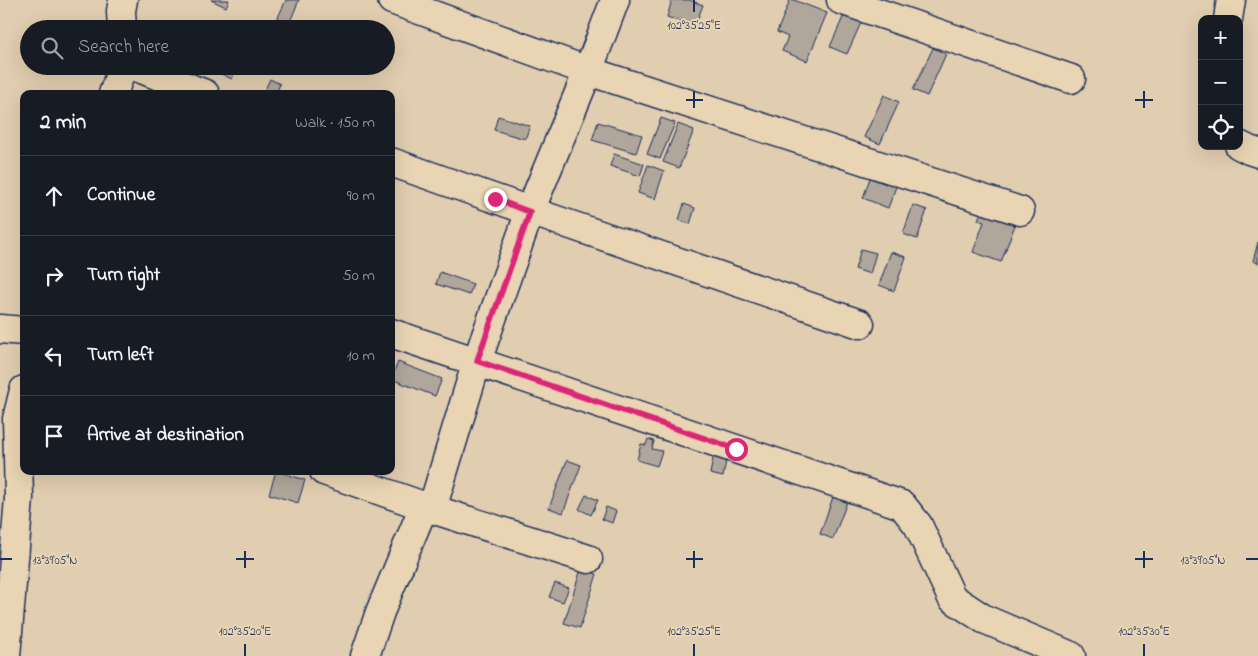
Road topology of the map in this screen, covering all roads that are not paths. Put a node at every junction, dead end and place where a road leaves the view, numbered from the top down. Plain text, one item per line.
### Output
1 (123, 0) edge
2 (392, 0) edge
3 (615, 0) edge
4 (841, 0) edge
5 (1231, 0) edge
6 (1229, 15) edge
7 (122, 20) edge
8 (588, 72) junction
9 (120, 75) edge
10 (157, 75) edge
11 (1071, 79) dead end
12 (114, 90) edge
13 (195, 90) edge
14 (1243, 147) edge
15 (1258, 153) edge
16 (395, 163) edge
17 (1020, 211) dead end
18 (530, 212) junction
19 (860, 324) dead end
20 (0, 329) edge
21 (20, 331) edge
22 (395, 333) edge
23 (477, 361) junction
24 (20, 407) edge
25 (336, 475) edge
26 (428, 507) junction
27 (7, 540) edge
28 (588, 559) dead end
29 (6, 656) edge
30 (364, 656) edge
31 (1071, 656) edge

1 - 7 street
2 - 8 street
3 - 8 street
4 - 11 street
5 - 6 street
8 - 17 street
8 - 18 street
9 - 12 street
10 - 13 street
14 - 15 street
16 - 18 street
18 - 19 street
18 - 23 street
20 - 21 street
22 - 23 street
23 - 26 street
23 - 31 street
24 - 27 street
25 - 26 street
26 - 28 street
26 - 30 street
27 - 29 street

